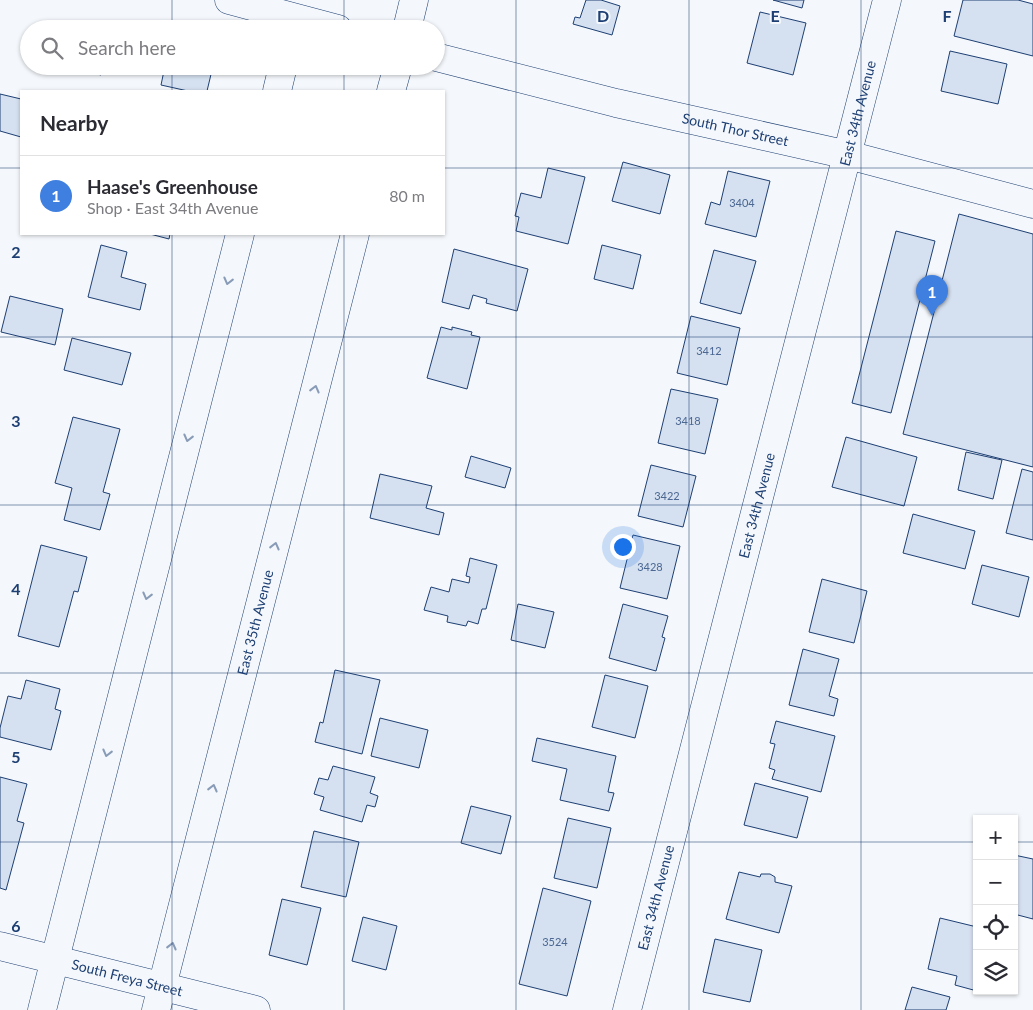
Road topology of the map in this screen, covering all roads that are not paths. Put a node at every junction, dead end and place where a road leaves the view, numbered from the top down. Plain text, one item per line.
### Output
1 (229, 0) edge
2 (414, 0) edge
3 (886, 0) edge
4 (296, 15) edge
5 (311, 20) edge
6 (409, 20) edge
7 (445, 59) edge
8 (281, 75) edge
9 (395, 75) edge
10 (277, 90) edge
11 (391, 90) edge
12 (848, 155) junction
13 (1033, 204) edge
14 (240, 235) edge
15 (355, 235) edge
16 (0, 946) edge
17 (54, 960) junction
18 (159, 998) edge
19 (42, 1010) edge
20 (256, 1010) edge
21 (627, 1010) edge

1 - 4 street
2 - 6 street
3 - 12 street, East 34th Avenue
4 - 5 street
7 - 12 street, South Thor Street
8 - 10 street
9 - 11 street
12 - 13 street, South Thor Street
12 - 21 street, East 34th Avenue
14 -> 17 street
18 -> 15 street, East 35th Avenue
16 - 17 street, South Freya Street
17 - 18 street, South Freya Street
17 - 19 street
18 - 20 street, South Freya Street

